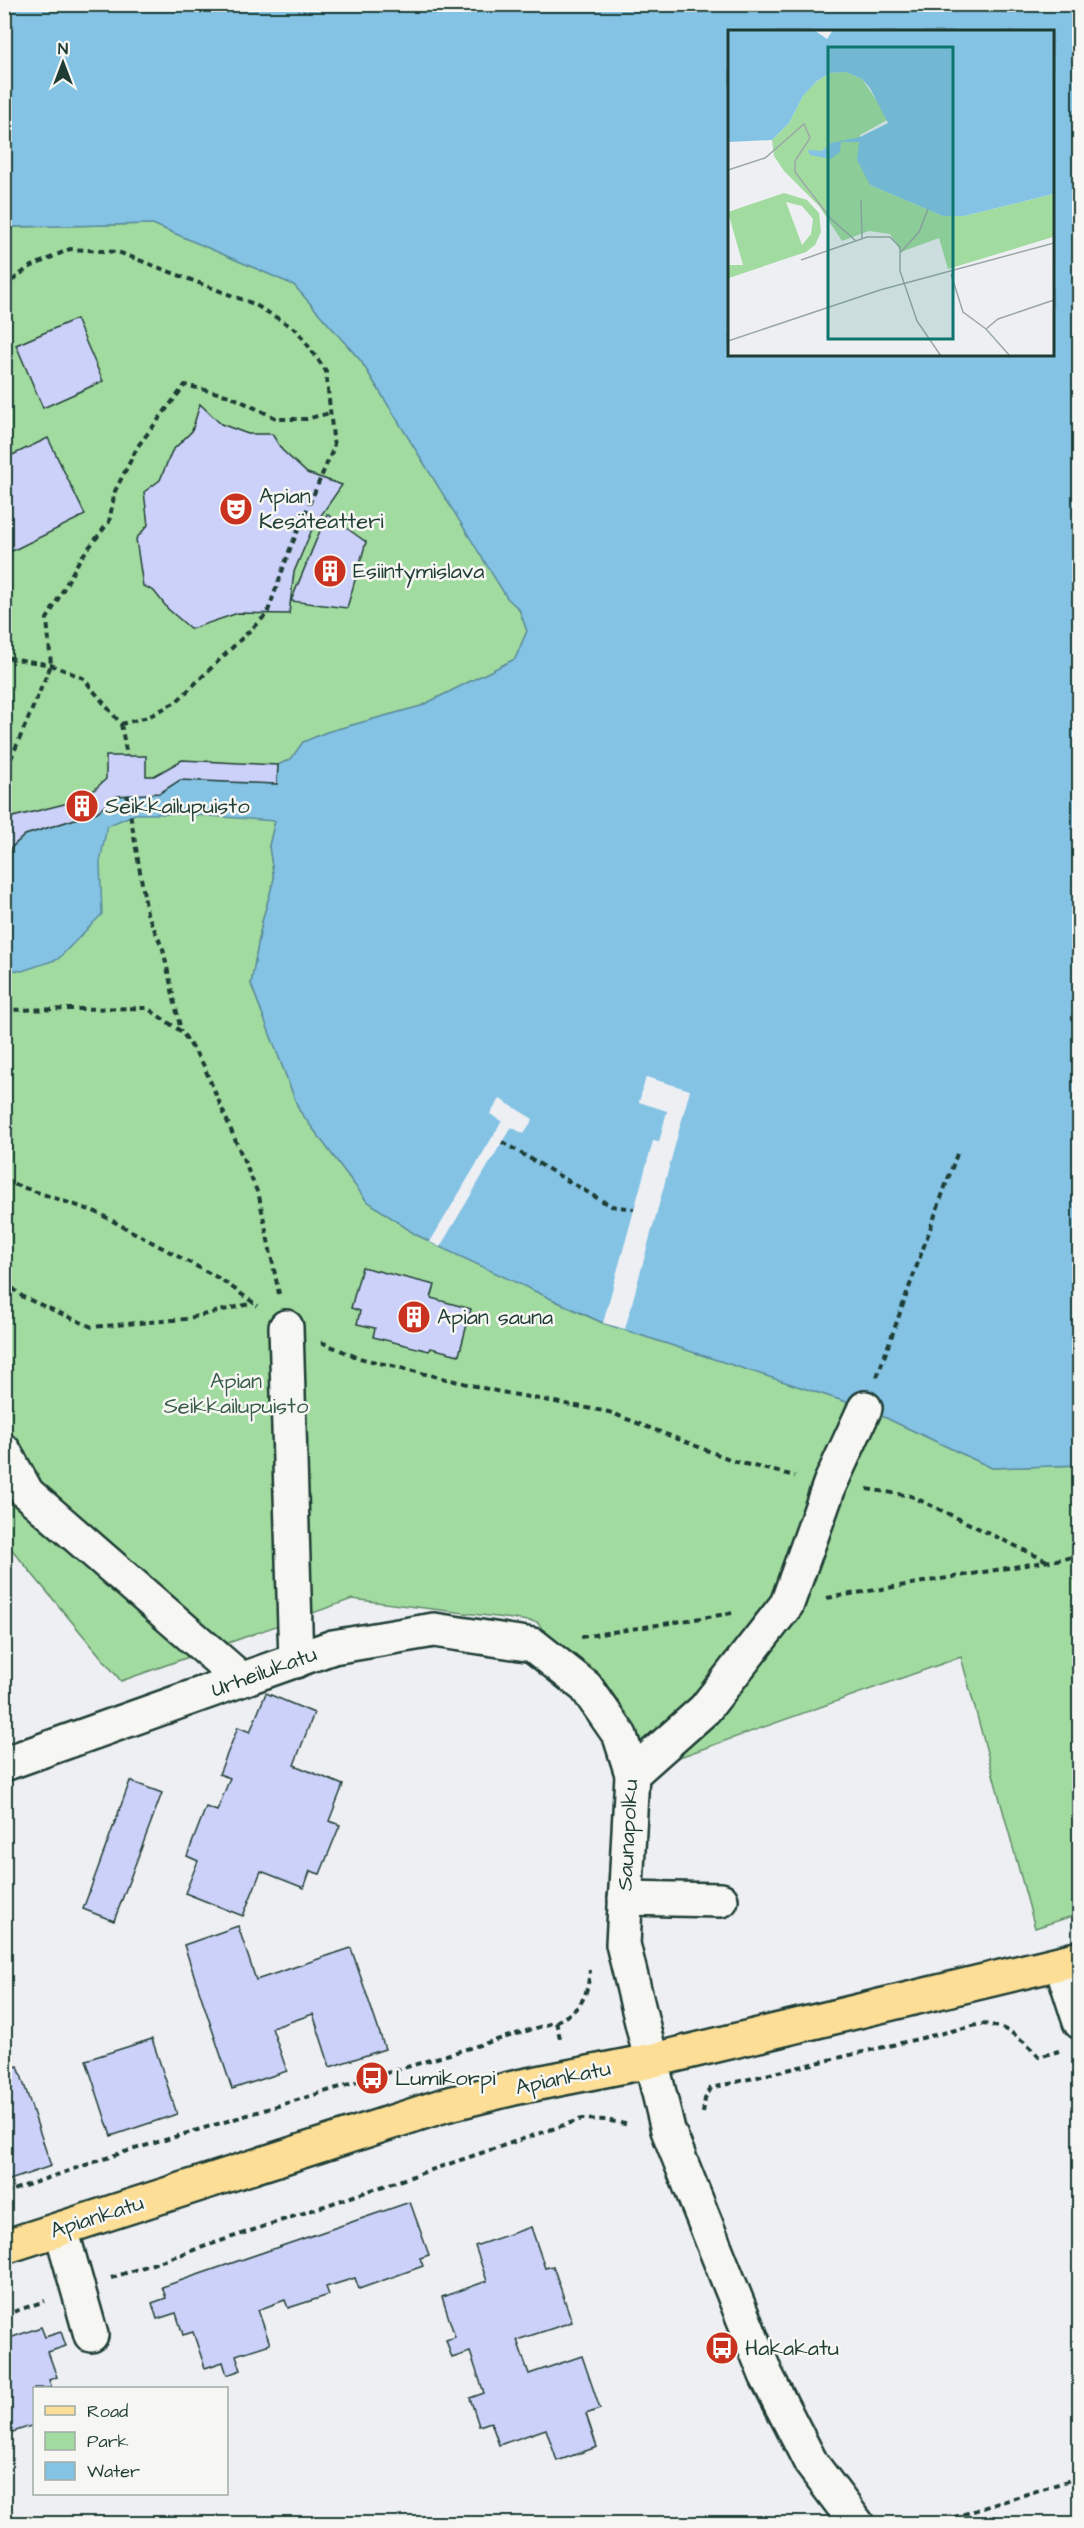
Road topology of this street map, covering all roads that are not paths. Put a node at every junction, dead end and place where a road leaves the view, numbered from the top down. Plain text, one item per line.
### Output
1 (286, 1327) road end
2 (865, 1408) road end
3 (4, 1450) edge
4 (533, 1645) joint
5 (296, 1660) junction
6 (241, 1679) junction
7 (4, 1764) edge
8 (632, 1774) junction
9 (625, 1898) junction
10 (722, 1900) dead end
11 (1070, 1960) edge
12 (1074, 2035) edge
13 (650, 2061) junction
14 (61, 2229) junction
15 (4, 2247) edge
16 (91, 2335) dead end
17 (857, 2523) edge

1 - 5 street
2 - 8 street
3 - 6 street
4 - 5 street, Urheilukatu
4 - 8 street, Saunapolku
5 - 6 street, Urheilukatu
6 - 7 street, Urheilukatu
8 - 9 street, Saunapolku
9 - 10 street
9 - 13 street, Saunapolku
11 - 12 street
11 - 13 main road, Apiankatu
13 - 14 main road, Apiankatu
13 - 17 street
14 - 15 main road, Apiankatu
14 - 16 street

